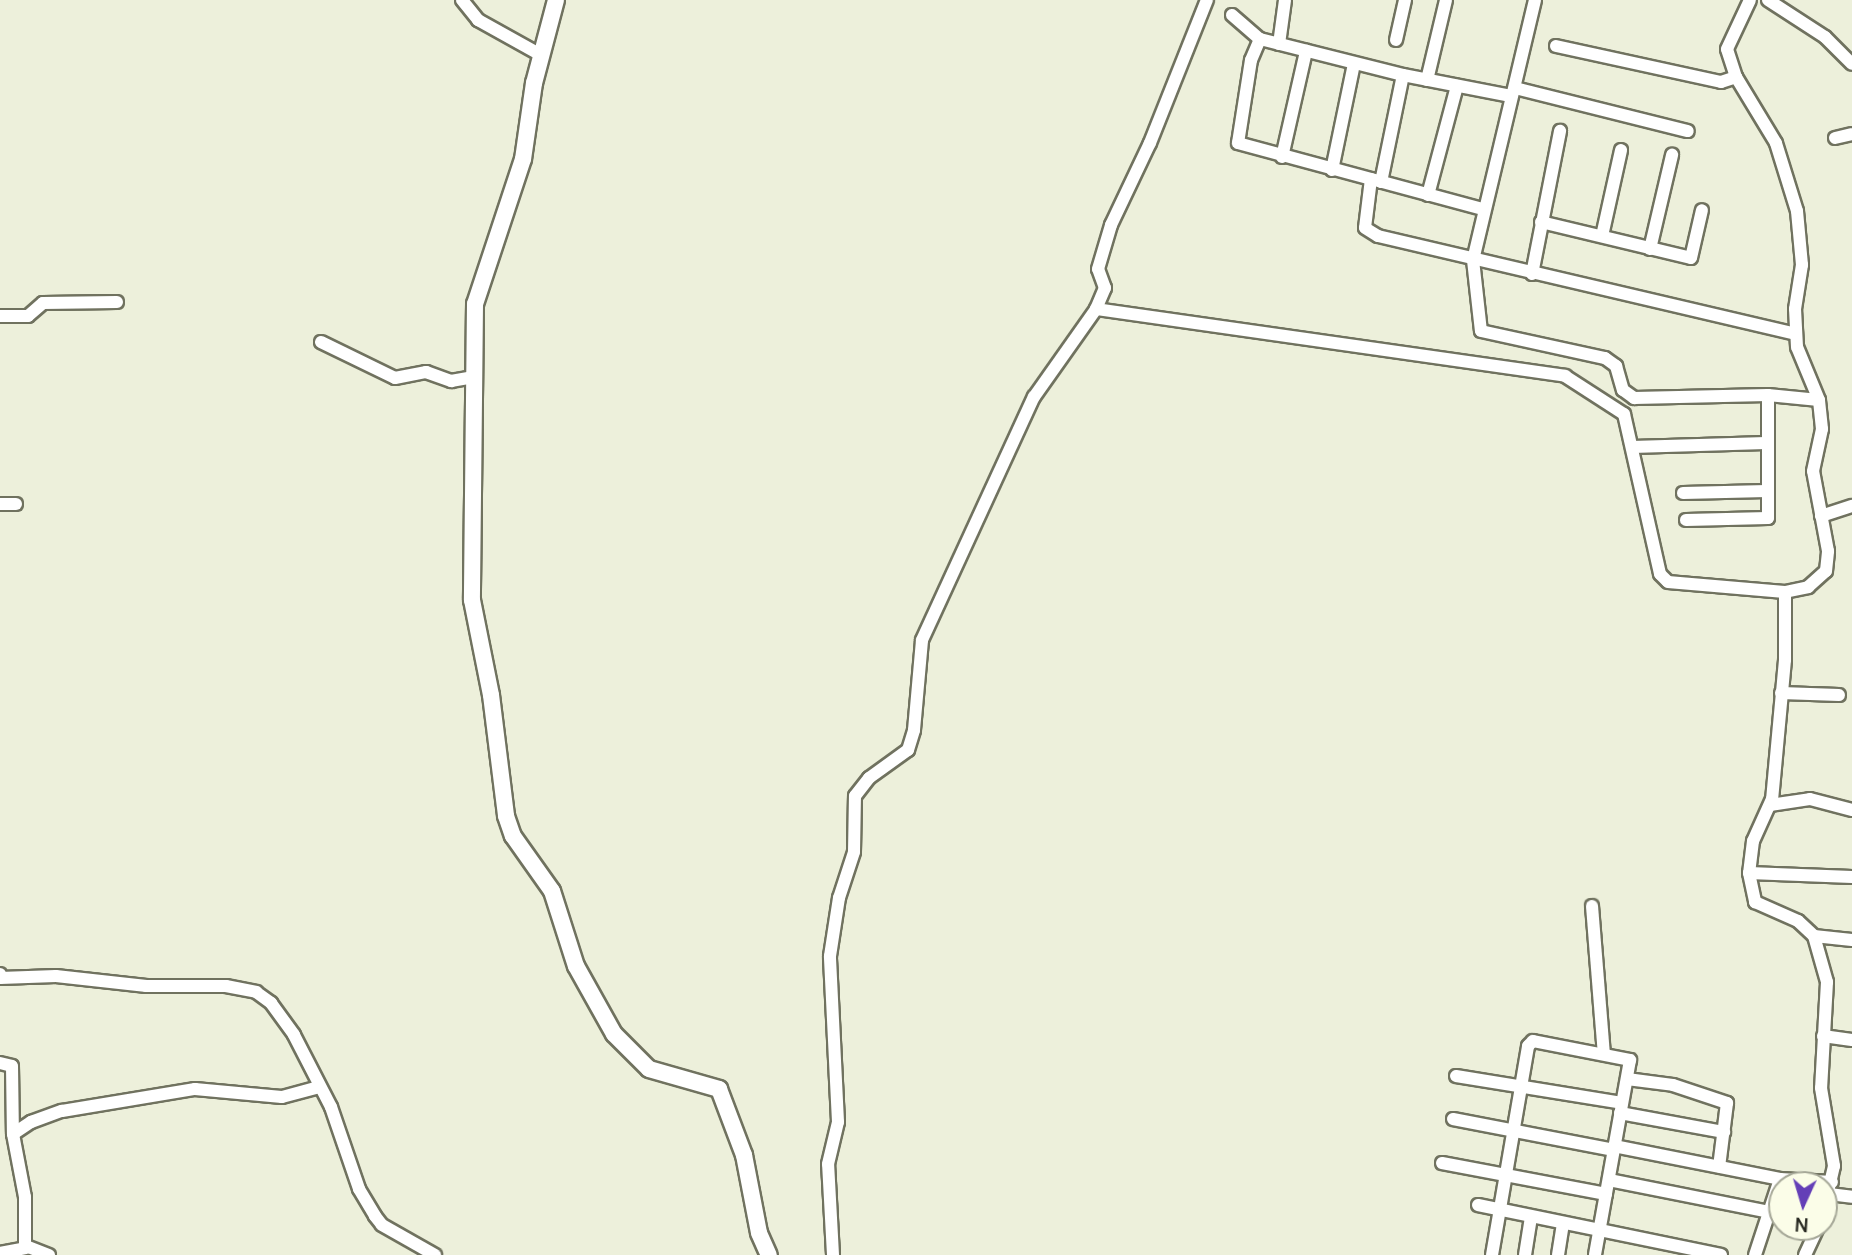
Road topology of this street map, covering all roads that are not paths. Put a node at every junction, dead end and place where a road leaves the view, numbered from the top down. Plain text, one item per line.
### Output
1 (462, 0) edge
2 (556, 0) edge
3 (1208, 0) edge
4 (1285, 0) edge
5 (1405, 0) edge
6 (1446, 0) edge
7 (1535, 0) edge
8 (1750, 0) edge
9 (1768, 0) edge
10 (1233, 15) dead end
11 (1260, 39) junction
12 (1396, 40) dead end
13 (1279, 44) junction
14 (1556, 46) dead end
15 (1306, 51) junction
16 (541, 55) junction
17 (1354, 64) junction
18 (1852, 64) edge
19 (1403, 75) junction
20 (1736, 77) junction
21 (1427, 80) junction
22 (1457, 86) junction
23 (1513, 92) junction
24 (1560, 131) dead end
25 (1688, 131) dead end
26 (1852, 134) edge
27 (1835, 138) dead end
28 (1621, 150) dead end
29 (1672, 155) dead end
30 (1282, 157) junction
31 (1332, 170) junction
32 (1376, 181) junction
33 (1428, 195) junction
34 (1483, 209) junction
35 (1702, 210) dead end
36 (1541, 222) junction
37 (1602, 236) junction
38 (1650, 249) junction
39 (1473, 260) junction
40 (1531, 274) junction
41 (117, 302) dead end
42 (1096, 309) junction
43 (0, 316) edge
44 (1796, 334) junction
45 (321, 342) dead end
46 (474, 377) junction
47 (1768, 395) junction
48 (1819, 400) junction
49 (1766, 443) junction
50 (1632, 447) junction
51 (1767, 491) junction
52 (1683, 493) dead end
53 (0, 504) edge
54 (16, 504) dead end
55 (1852, 506) edge
56 (1821, 516) junction
57 (1686, 520) dead end
58 (1785, 592) junction
59 (1781, 694) junction
60 (1839, 695) dead end
61 (1770, 805) junction
62 (1852, 810) edge
63 (1749, 873) junction
64 (1852, 877) edge
65 (1592, 906) dead end
66 (1814, 936) junction
67 (1852, 940) edge
68 (0, 974) edge
69 (1823, 1036) junction
70 (1852, 1040) edge
71 (1604, 1054) junction
72 (0, 1063) edge
73 (1456, 1076) dead end
74 (1627, 1079) junction
75 (320, 1087) junction
76 (1521, 1087) junction
77 (1621, 1108) junction
78 (1453, 1119) dead end
79 (1513, 1130) junction
80 (1724, 1132) junction
81 (13, 1134) junction
82 (1614, 1148) junction
83 (1442, 1163) dead end
84 (1719, 1167) junction
85 (1830, 1171) edge
86 (1506, 1173) junction
87 (1768, 1177) edge
88 (1608, 1180) junction
89 (1606, 1194) junction
90 (1478, 1205) dead end
91 (1499, 1210) junction
92 (1768, 1212) edge
93 (1768, 1215) edge
94 (1531, 1217) junction
95 (1563, 1223) junction
96 (1599, 1230) junction
97 (26, 1248) junction
98 (0, 1253) edge
99 (49, 1255) edge
100 (435, 1255) edge
101 (769, 1255) edge
102 (833, 1255) edge
103 (1492, 1255) edge
104 (1525, 1255) edge
105 (1559, 1255) edge
106 (1595, 1255) edge
107 (1721, 1255) edge
108 (1755, 1255) edge

1 - 16 street
2 - 16 street
3 - 42 street
4 - 13 street
5 - 12 street
6 - 21 street
7 - 23 street
8 - 20 street
9 - 18 street
10 - 11 street
11 - 13 street
11 - 30 street
13 - 15 street
14 - 20 street
15 - 17 street
15 - 30 street
16 - 46 street
17 - 19 street
17 - 31 street
19 - 21 street
19 - 32 street
20 - 44 street
21 - 22 street
22 - 23 street
22 - 33 street
23 - 25 street
23 - 34 street
24 - 36 street
26 - 27 street
28 - 37 street
29 - 38 street
30 - 31 street
31 - 32 street
32 - 33 street
32 - 39 street
33 - 34 street
34 - 39 street
35 - 38 street
36 - 37 street
36 - 40 street
37 - 38 street
39 - 40 street
39 - 47 street
40 - 44 street
41 - 43 street
42 - 50 street
42 - 102 street
44 - 48 street
45 - 46 street
46 - 101 street
47 - 48 street
47 - 49 street
48 - 56 street
49 - 50 street
49 - 51 street
50 - 58 street
51 - 52 street
51 - 57 street
53 - 54 street
55 - 56 street
56 - 58 street
58 - 59 street
59 - 60 street
59 - 61 street
61 - 62 street
61 - 63 street
63 - 64 street
63 - 66 street
65 - 71 street
66 - 67 street
66 - 69 street
68 - 75 street
69 - 70 street
69 - 85 street
71 - 74 street
71 - 76 street
72 - 81 street
73 - 76 street
74 - 77 street
74 - 80 street
75 - 81 street
75 - 100 street
76 - 77 street
76 - 79 street
77 - 80 street
77 - 82 street
78 - 79 street
79 - 82 street
79 - 86 street
80 - 84 street
81 - 97 street
82 - 84 street
82 - 88 street
83 - 86 street
84 - 87 street
86 - 89 street
86 - 91 street
88 - 89 street
88 - 92 street
89 - 96 street
90 - 91 street
91 - 94 street
91 - 103 street
93 - 108 street
94 - 95 street
94 - 104 street
95 - 96 street
95 - 105 street
96 - 106 street
96 - 107 street
97 - 98 street
97 - 99 street

